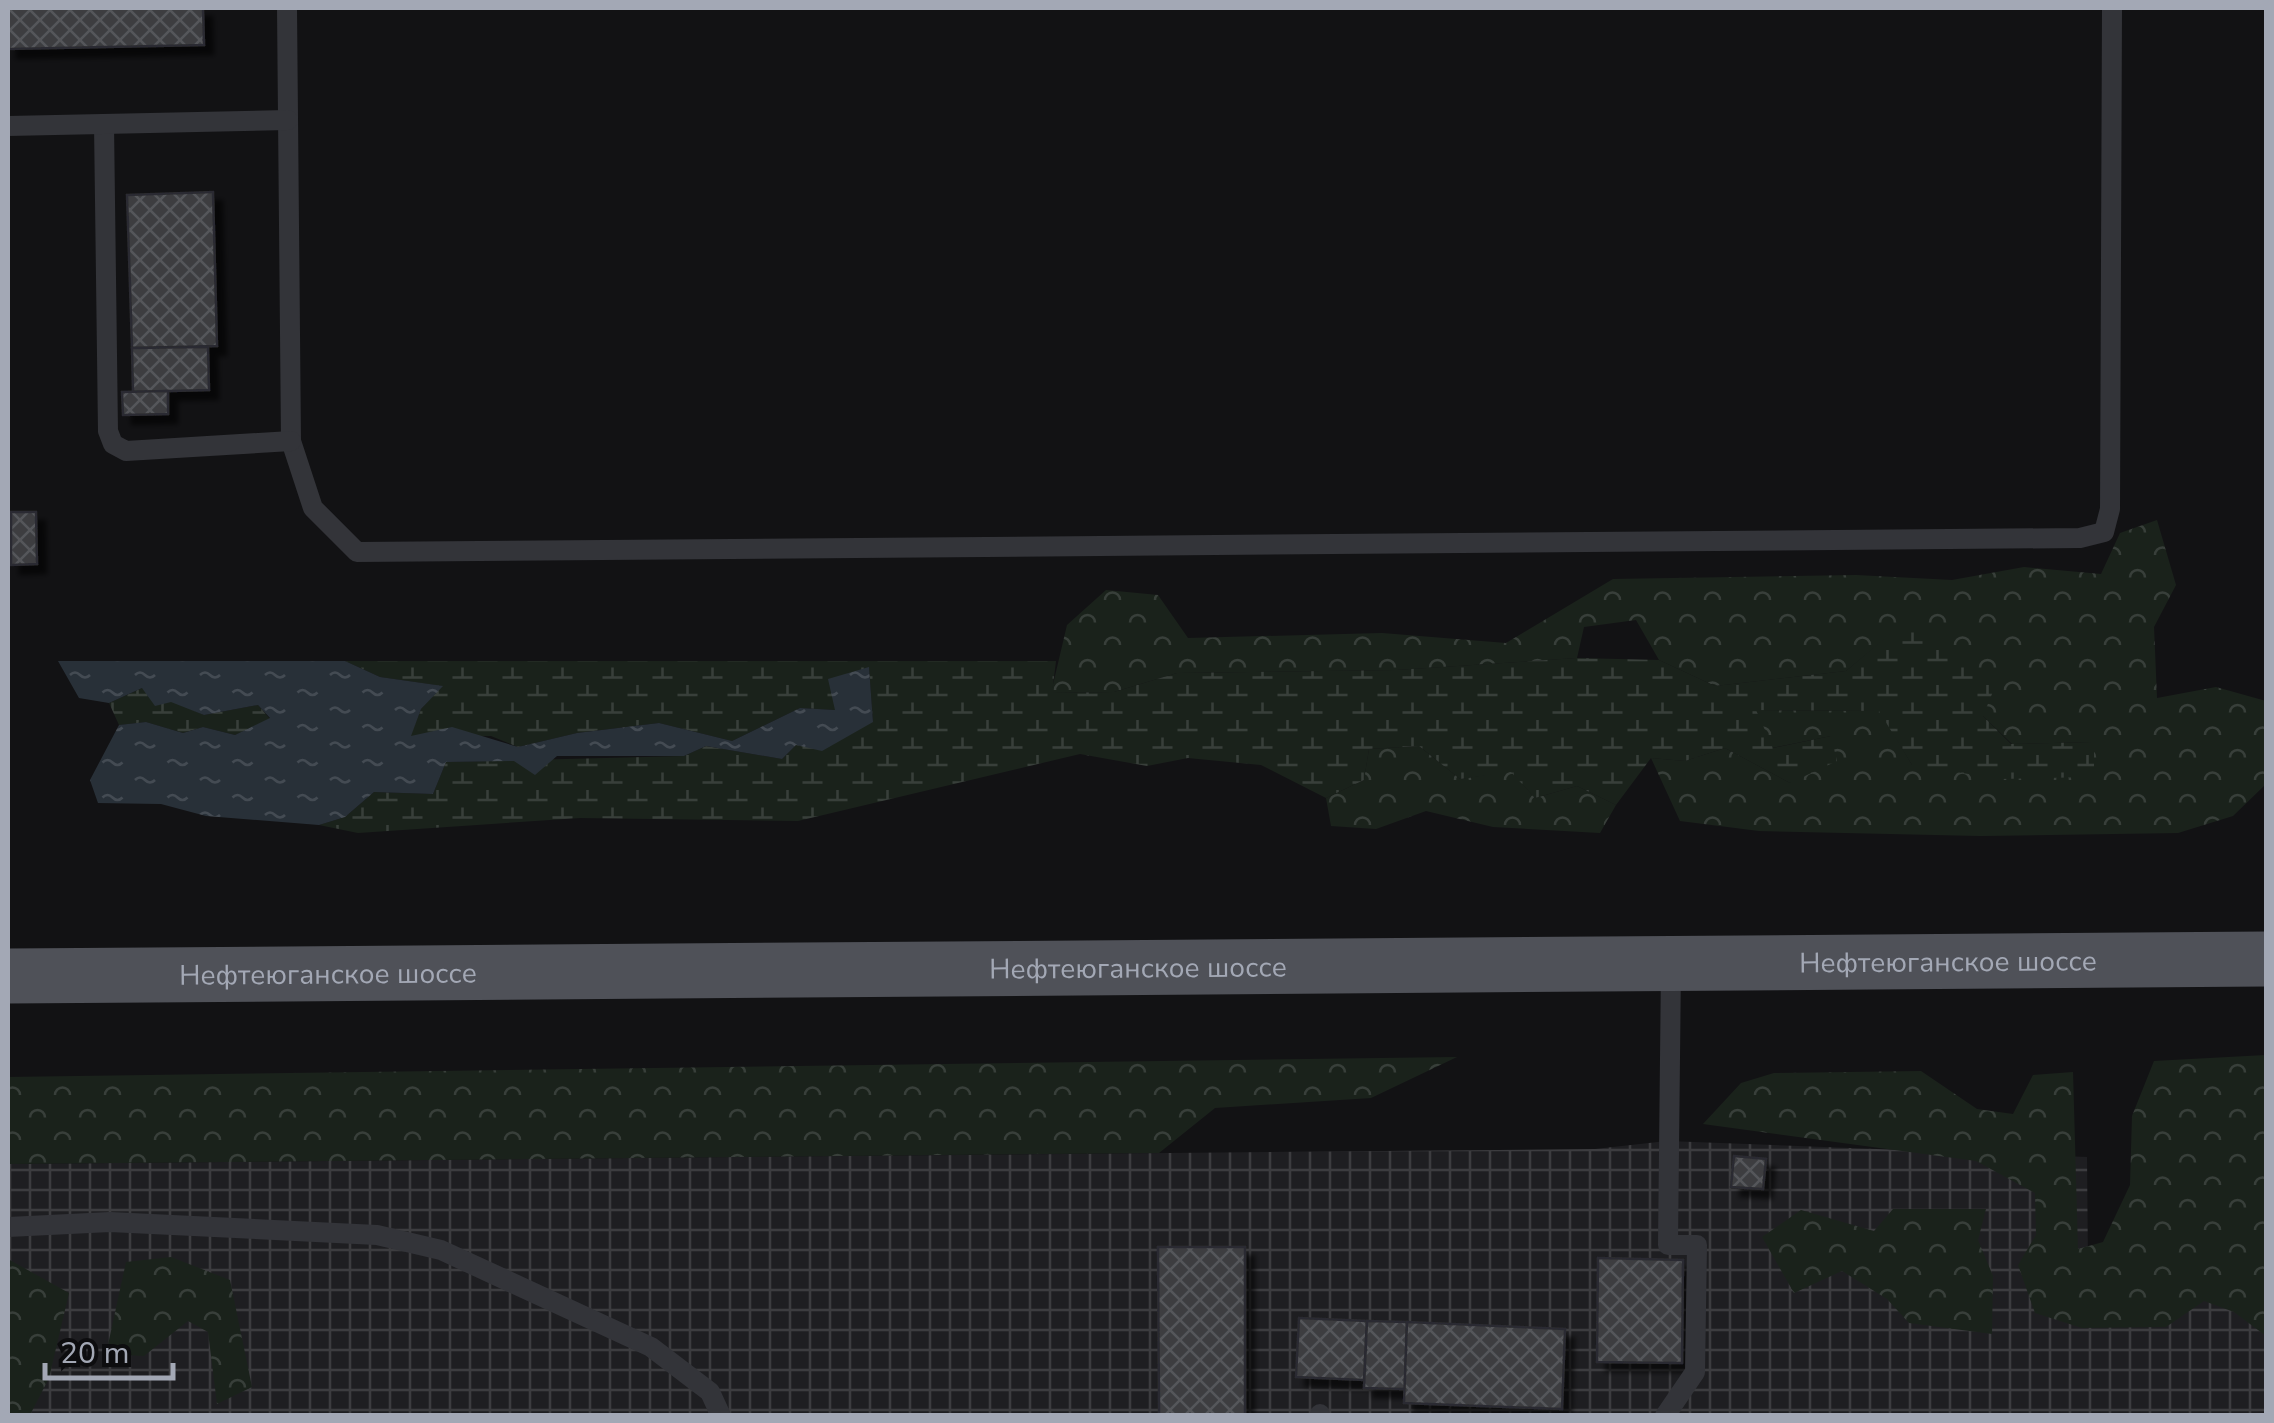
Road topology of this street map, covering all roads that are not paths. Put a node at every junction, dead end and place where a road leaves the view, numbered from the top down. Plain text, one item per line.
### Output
1 (287, 8) edge
2 (2112, 8) edge
3 (288, 120) junction
4 (104, 124) junction
5 (8, 126) edge
6 (290, 441) junction
7 (2266, 944) edge
8 (2158, 959) junction
9 (2266, 960) edge
10 (1671, 963) junction
11 (8, 976) edge
12 (2266, 987) edge
13 (8, 1226) edge
14 (720, 1416) edge
15 (1665, 1416) edge

1 - 3 lane
2 - 6 lane
3 - 4 lane
3 - 6 lane
4 - 5 lane
4 - 6 lane
7 - 8 main road
8 - 9 main road, Нефтеюганское шоссе
8 - 10 main road, Нефтеюганское шоссе
8 - 12 main road
10 - 11 main road, Нефтеюганское шоссе
10 - 15 lane
13 - 14 lane

